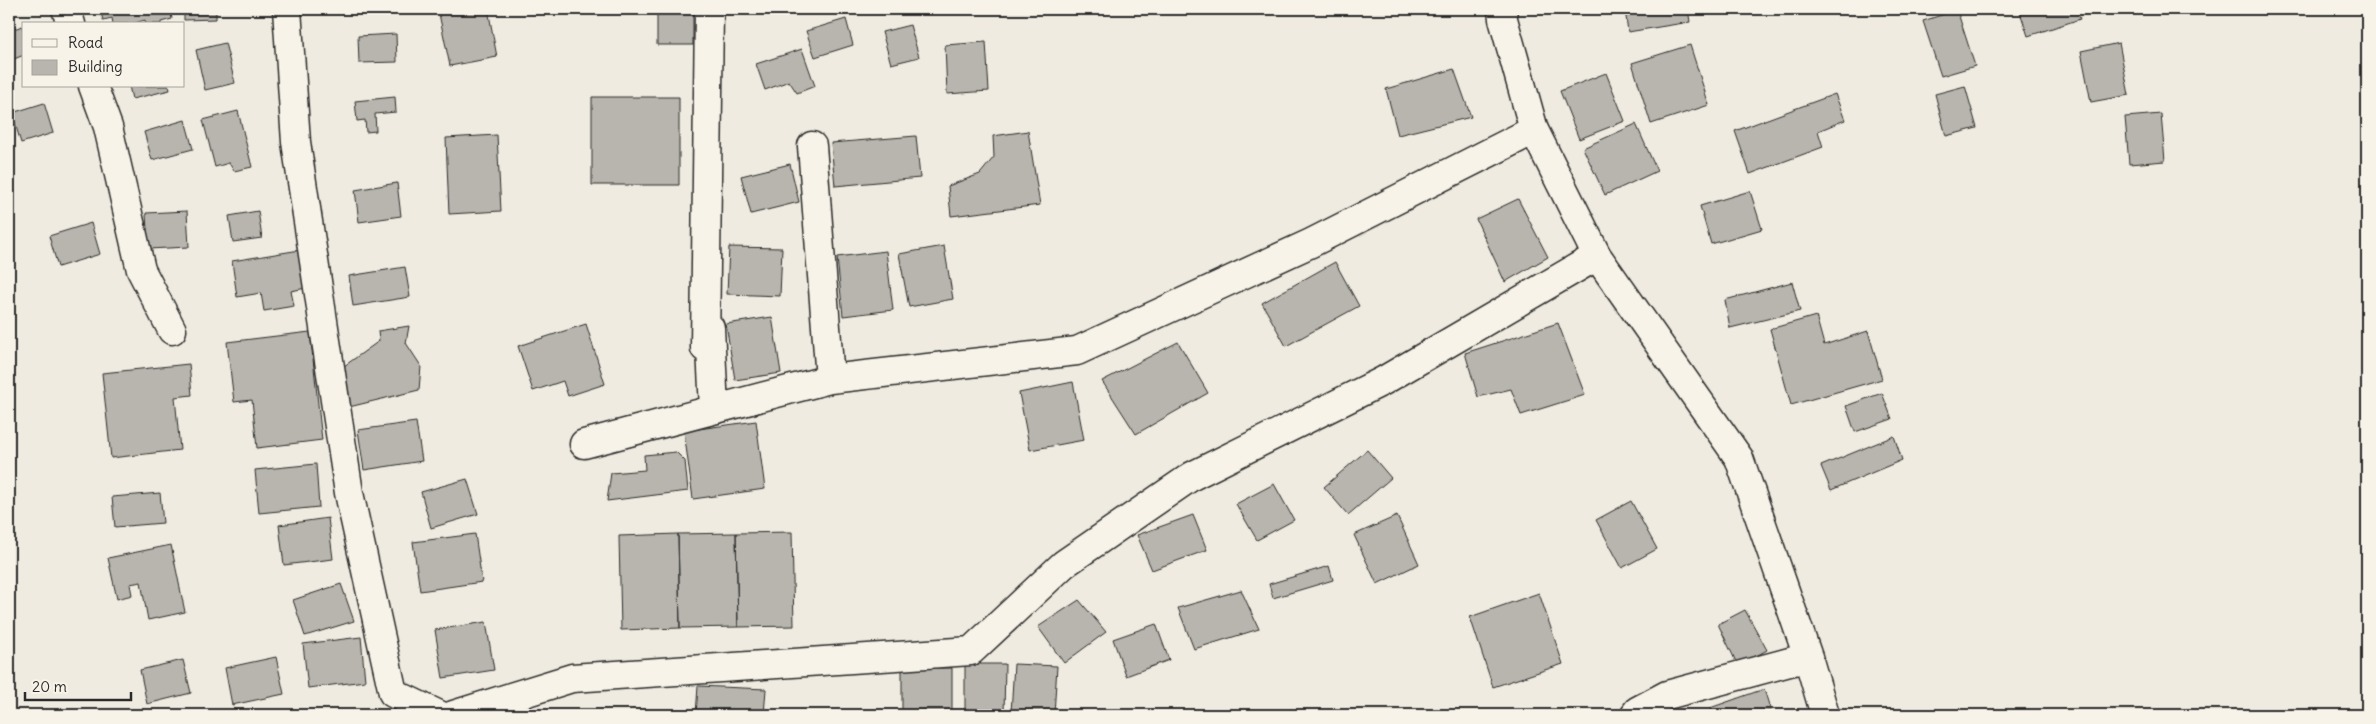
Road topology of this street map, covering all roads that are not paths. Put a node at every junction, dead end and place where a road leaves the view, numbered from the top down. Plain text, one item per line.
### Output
1 (66, 9) edge
2 (287, 9) edge
3 (709, 9) edge
4 (1502, 9) edge
5 (70, 22) edge
6 (94, 88) edge
7 (1534, 130) junction
8 (812, 146) dead end
9 (1597, 256) junction
10 (706, 269) junction
11 (172, 330) dead end
12 (705, 348) dead end
13 (830, 379) junction
14 (714, 409) junction
15 (584, 444) dead end
16 (1808, 657) junction
17 (439, 715) edge
18 (453, 715) edge
19 (1635, 715) edge
20 (1825, 715) edge

1 - 5 street
2 - 17 street
3 - 10 street
4 - 7 street
6 - 11 street
7 - 9 street
7 - 13 street
8 - 13 street
9 - 16 street
9 - 18 street
10 - 12 street
10 - 14 street
13 - 14 street
14 - 15 street
16 - 19 street
16 - 20 street

